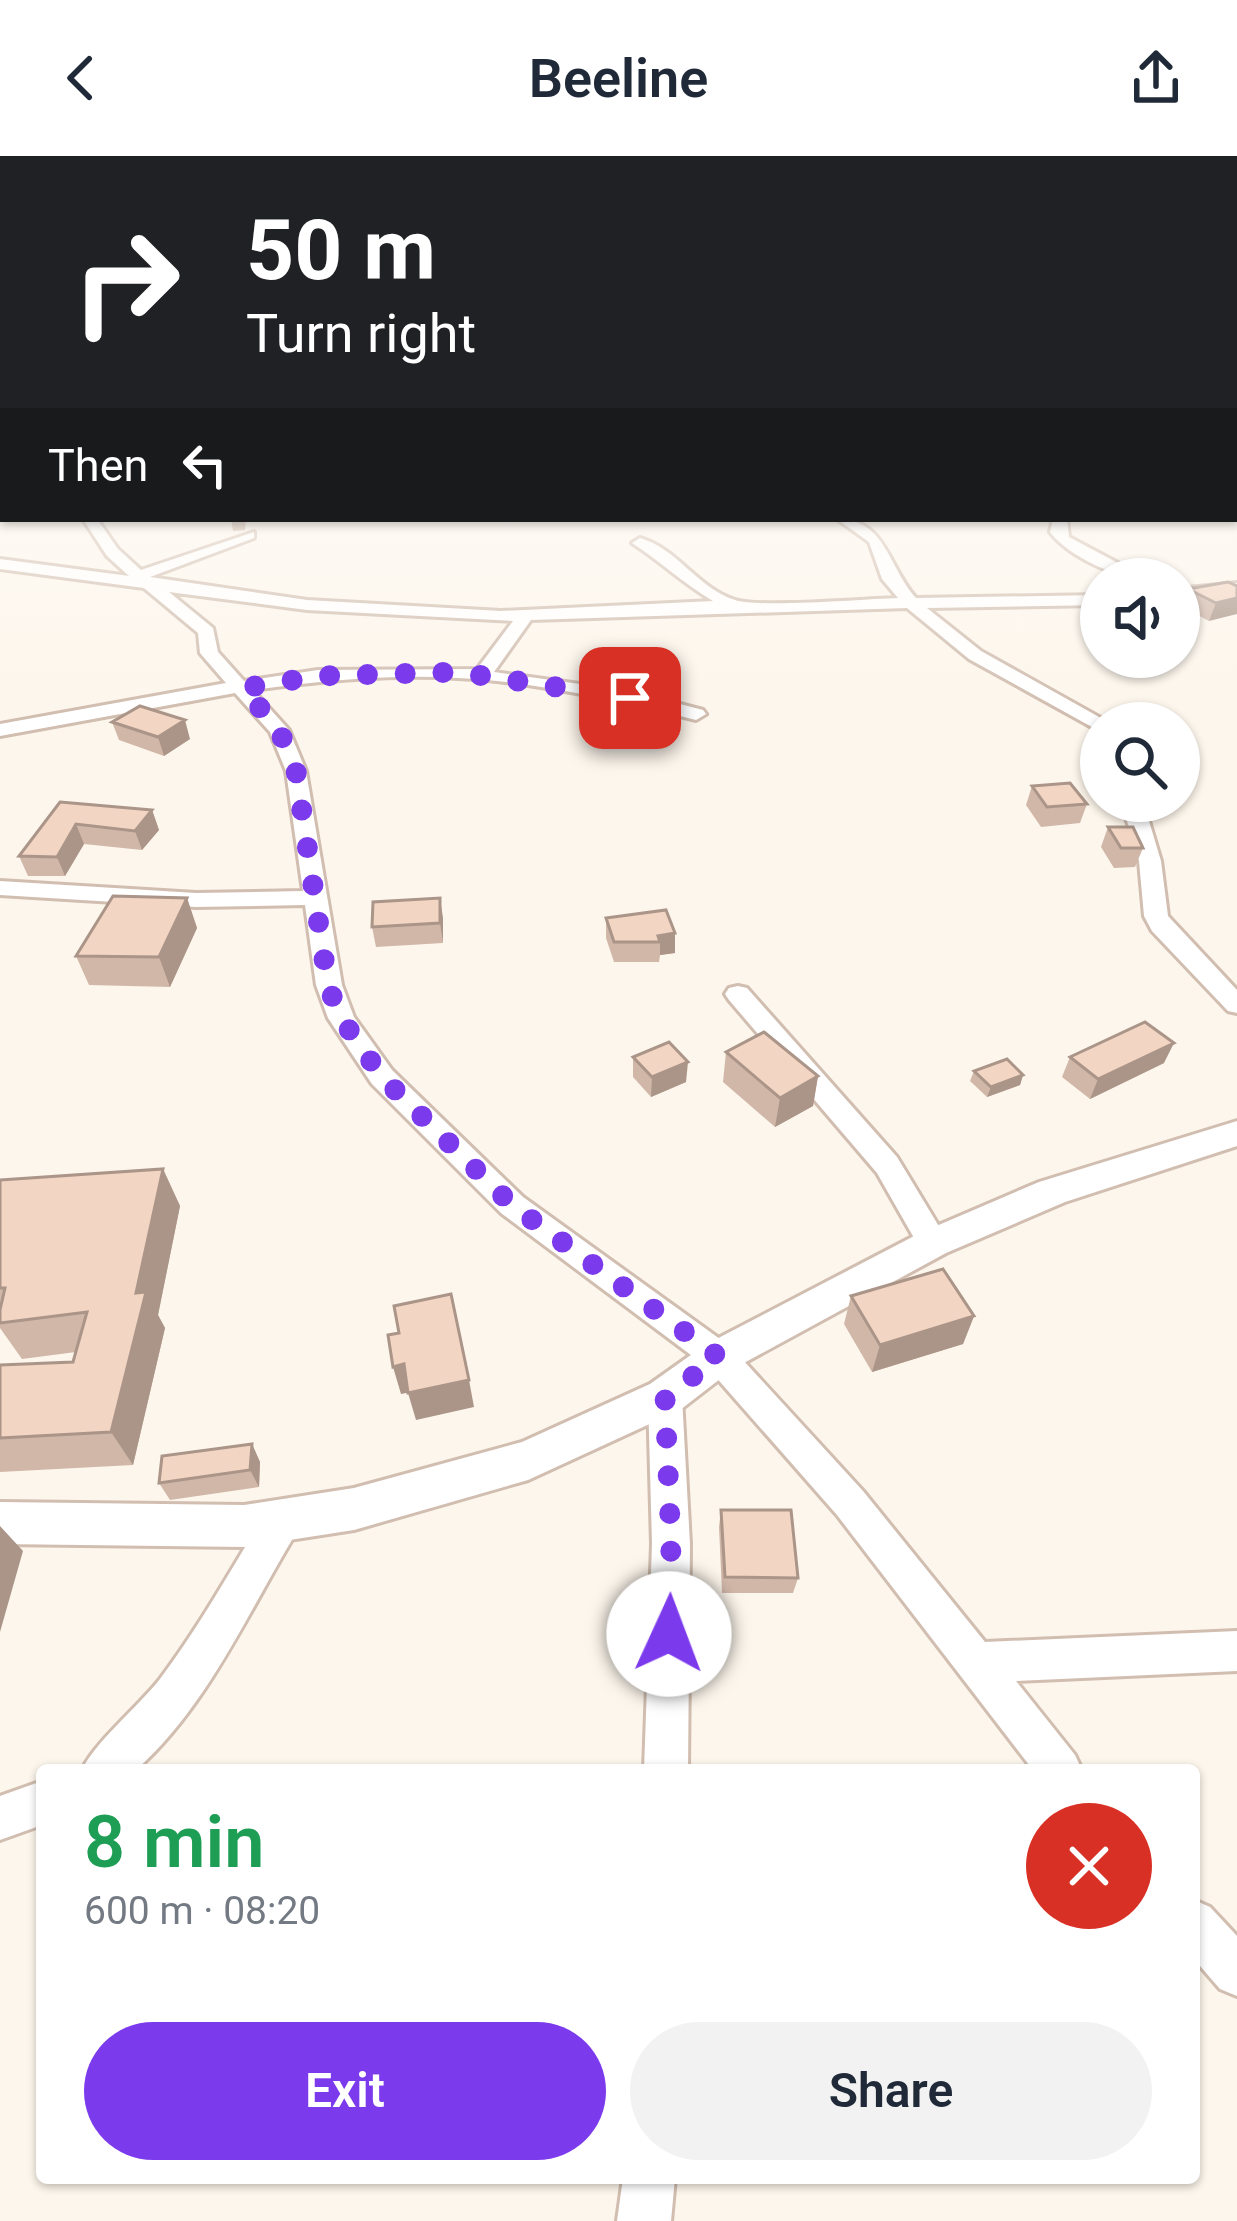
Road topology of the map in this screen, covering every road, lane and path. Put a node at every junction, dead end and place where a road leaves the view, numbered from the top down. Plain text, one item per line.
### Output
1 (91, 522) edge
2 (849, 522) edge
3 (1060, 522) edge
4 (249, 535) dead end
5 (640, 543) dead end
6 (1099, 558) edge
7 (0, 564) edge
8 (145, 581) junction
9 (1237, 588) edge
10 (1200, 592) edge
11 (1080, 600) edge
12 (912, 604) junction
13 (733, 606) junction
14 (524, 617) junction
15 (484, 673) junction
16 (243, 688) junction
17 (696, 713) dead end
18 (1080, 714) edge
19 (0, 730) edge
20 (1138, 822) edge
21 (0, 888) edge
22 (317, 898) junction
23 (738, 994) dead end
24 (1237, 1006) edge
25 (1237, 1133) edge
26 (933, 1244) junction
27 (719, 1357) junction
28 (665, 1397) junction
29 (283, 1520) junction
30 (0, 1523) edge
31 (1237, 1652) edge
32 (975, 1663) junction
33 (112, 1764) edge
34 (666, 1764) edge
35 (1055, 1764) edge
36 (36, 1805) edge
37 (0, 1818) edge
38 (1200, 1930) edge
39 (1237, 1972) edge
40 (648, 2184) edge
41 (644, 2221) edge

1 - 8 street
2 - 12 street
3 - 6 street
4 - 8 street
5 - 13 street
7 - 8 street
8 - 14 street
8 - 16 street
9 - 10 street
11 - 12 street
12 - 13 street
12 - 18 street
13 - 14 street
14 - 15 street
15 - 16 street
15 - 17 street
16 - 19 street
16 - 22 street
20 - 24 street
21 - 22 street
22 - 27 street
23 - 26 street
25 - 26 street
26 - 27 street
27 - 28 street
27 - 32 street
28 - 29 street
28 - 34 street
29 - 30 street
29 - 33 street
31 - 32 street
32 - 35 street
36 - 37 street
38 - 39 street
40 - 41 street

